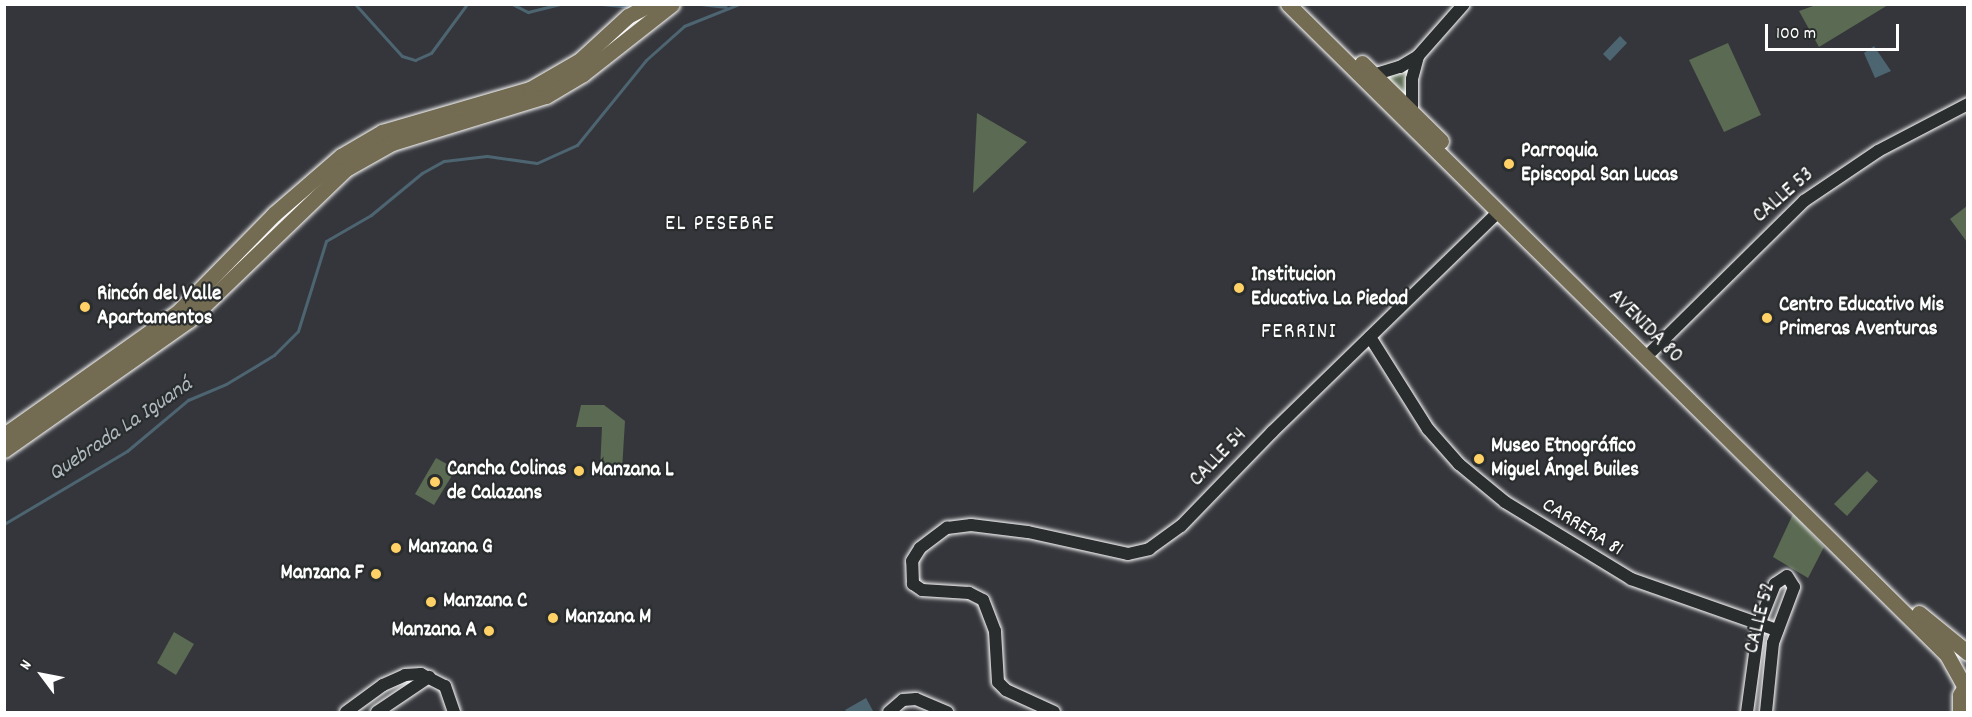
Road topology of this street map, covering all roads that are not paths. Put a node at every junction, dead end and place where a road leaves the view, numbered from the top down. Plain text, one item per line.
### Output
1 (672, 4) edge
2 (1288, 4) edge
3 (1301, 4) edge
4 (1464, 4) edge
5 (653, 11) edge
6 (1418, 56) junction
7 (1373, 75) junction
8 (1968, 104) edge
9 (1412, 113) junction
10 (1498, 212) junction
11 (1370, 337) junction
12 (1652, 351) junction
13 (4, 435) edge
14 (4, 450) edge
15 (1759, 624) junction
16 (1777, 630) junction
17 (1968, 653) edge
18 (430, 677) junction
19 (1966, 684) edge
20 (358, 704) junction
21 (1747, 711) edge
22 (1766, 711) edge
23 (346, 712) edge
24 (370, 712) edge
25 (377, 712) edge
26 (454, 712) edge
27 (889, 712) edge
28 (947, 712) edge
29 (1054, 712) edge
30 (1960, 712) edge

1 - 5 main road
2 - 10 main road, AVENIDA 80
3 - 7 main road, AVENIDA 80
4 - 6 street
5 - 13 main road
5 - 14 main road
6 - 7 street
6 - 9 street
7 - 9 main road, AVENIDA 80
8 - 12 street, CALLE 53
9 - 12 main road, AVENIDA 80
10 - 11 street, CALLE 54
10 - 19 main road, AVENIDA 80
11 - 15 street, CARRERA 81
11 - 29 street, CALLE 54
12 - 17 main road, AVENIDA 80
15 - 16 street, CARRERA 81
15 - 16 street, CALLE 52
15 - 21 street, CALLE 52
16 - 22 street, CALLE 52
18 - 20 street
18 - 25 street
18 - 26 street
19 - 30 main road
20 - 23 street
20 - 24 street
27 - 28 street

